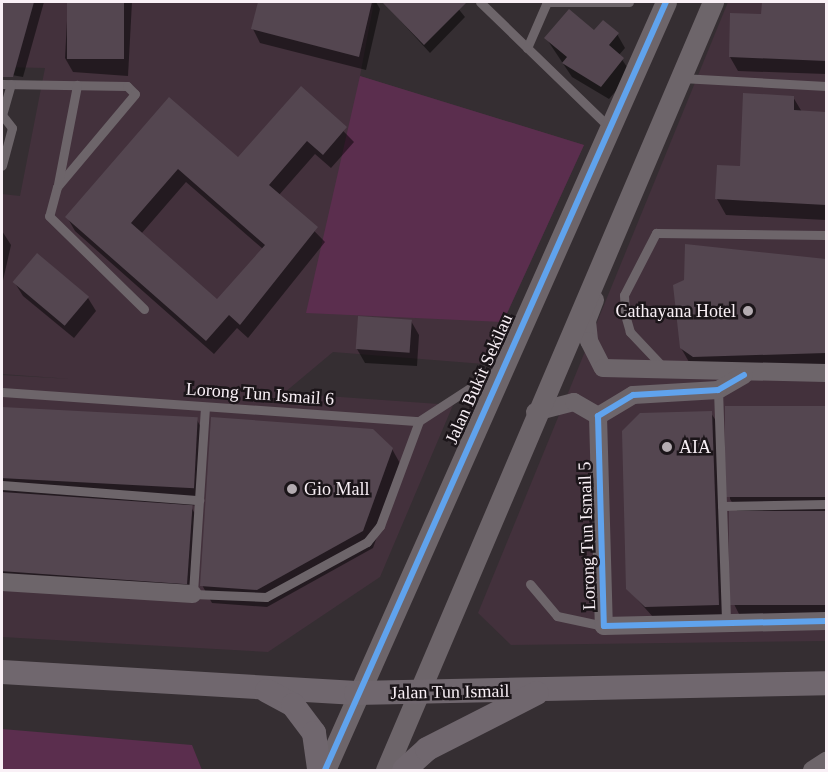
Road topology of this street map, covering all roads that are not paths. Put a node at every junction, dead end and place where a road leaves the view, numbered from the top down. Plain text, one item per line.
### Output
1 (480, 2) edge
2 (546, 2) edge
3 (629, 2) edge
4 (666, 2) edge
5 (713, 2) edge
6 (527, 48) junction
7 (679, 78) junction
8 (6, 84) edge
9 (77, 85) junction
10 (826, 86) edge
11 (2, 115) edge
12 (609, 127) junction
13 (2, 166) edge
14 (57, 187) junction
15 (826, 235) edge
16 (600, 261) junction
17 (144, 309) dead end
18 (501, 368) junction
19 (666, 370) junction
20 (826, 374) edge
21 (744, 375) junction
22 (718, 390) junction
23 (2, 392) edge
24 (205, 407) junction
25 (535, 412) junction
26 (598, 416) junction
27 (419, 421) junction
28 (2, 485) edge
29 (199, 500) junction
30 (826, 504) edge
31 (722, 506) junction
32 (2, 582) edge
33 (530, 584) dead end
34 (193, 594) junction
35 (826, 621) edge
36 (726, 623) junction
37 (604, 626) junction
38 (2, 672) edge
39 (826, 683) edge
40 (261, 688) junction
41 (542, 690) junction
42 (418, 692) junction
43 (356, 693) junction
44 (826, 761) edge
45 (319, 771) edge
46 (325, 771) edge
47 (386, 771) edge
48 (404, 771) edge
49 (812, 771) edge

1 - 6 lane
2 - 3 lane
2 - 6 lane
4 - 12 street, Jalan Bukit Sekilau
5 - 7 street
6 - 12 lane
7 - 10 lane
7 - 16 street
8 - 9 lane
8 - 11 lane
9 - 14 lane
9 - 14 lane
11 - 13 lane
12 - 18 street, Jalan Bukit Sekilau
14 - 17 lane
15 - 19 lane
16 - 19 street
16 - 25 street
18 - 27 lane
18 - 43 street, Jalan Bukit Sekilau
19 - 21 street
20 - 21 street
21 - 22 street
22 - 26 street
22 - 31 lane
23 - 24 lane, Lorong Tun Ismail 6
24 - 27 lane, Lorong Tun Ismail 6
24 - 29 lane
25 - 26 street
25 - 42 street
26 - 37 street, Lorong Tun Ismail 5
27 - 34 lane
28 - 29 lane
29 - 34 lane
30 - 31 lane
31 - 36 lane
32 - 34 street
33 - 37 lane
35 - 36 street, Lorong Tun Ismail 5
36 - 37 street, Lorong Tun Ismail 5
38 - 40 main road, Jalan Tun Ismail
39 - 41 main road, Jalan Tun Ismail
40 - 43 main road, Jalan Tun Ismail
40 - 45 main road
41 - 42 main road, Jalan Tun Ismail
41 - 48 main road
42 - 43 main road, Jalan Tun Ismail
42 - 47 street
43 - 46 street, Jalan Bukit Sekilau
44 - 49 street

